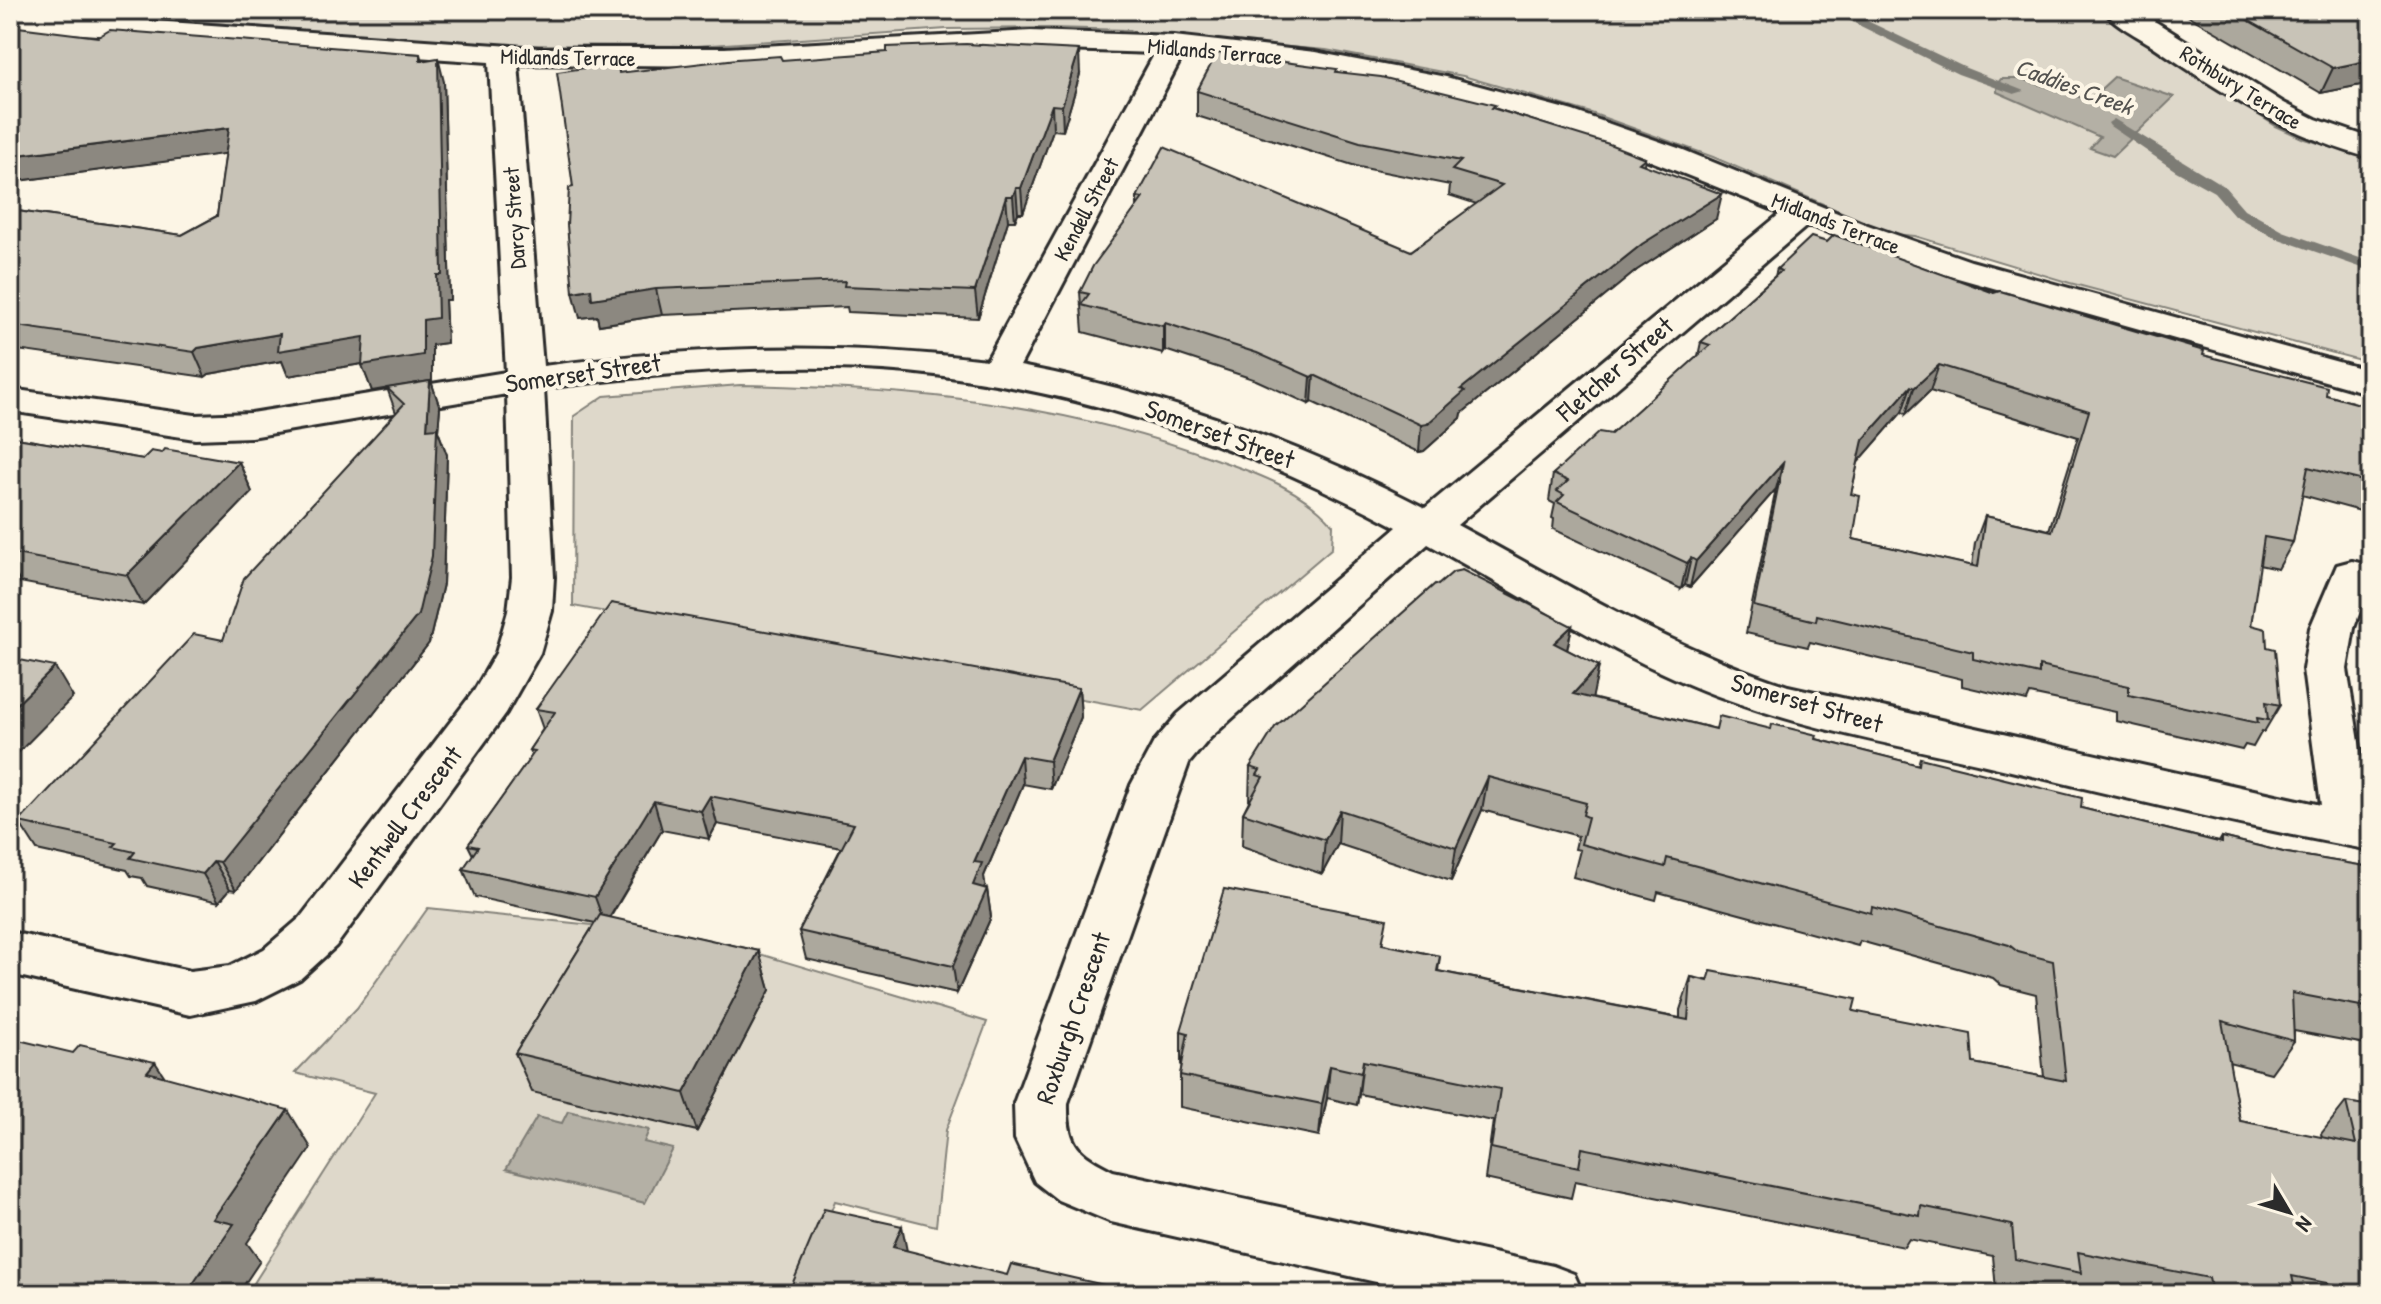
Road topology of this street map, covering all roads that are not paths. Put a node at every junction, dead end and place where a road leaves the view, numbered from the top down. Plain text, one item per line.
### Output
1 (2118, 10) edge
2 (10, 20) edge
3 (1174, 45) junction
4 (503, 55) junction
5 (2371, 148) edge
6 (1803, 212) junction
7 (998, 373) junction
8 (525, 380) junction
9 (2371, 383) edge
10 (10, 400) edge
11 (1428, 526) junction
12 (2352, 575) dead end
13 (2360, 830) edge
14 (10, 953) edge
15 (1553, 1294) edge

1 - 5 street, Rothbury Terrace
2 - 4 street, Midlands Terrace
3 - 4 street, Midlands Terrace
3 - 6 street, Midlands Terrace
3 - 7 street, Kendell Street
4 - 8 street, Darcy Street
6 - 9 street, Midlands Terrace
6 - 11 street, Fletcher Street
7 - 8 street, Somerset Street
7 - 11 street, Somerset Street
8 - 10 street, Somerset Street
8 - 14 street, Kentwell Crescent
11 - 13 street, Somerset Street
11 - 15 street, Roxburgh Crescent
12 - 13 street

